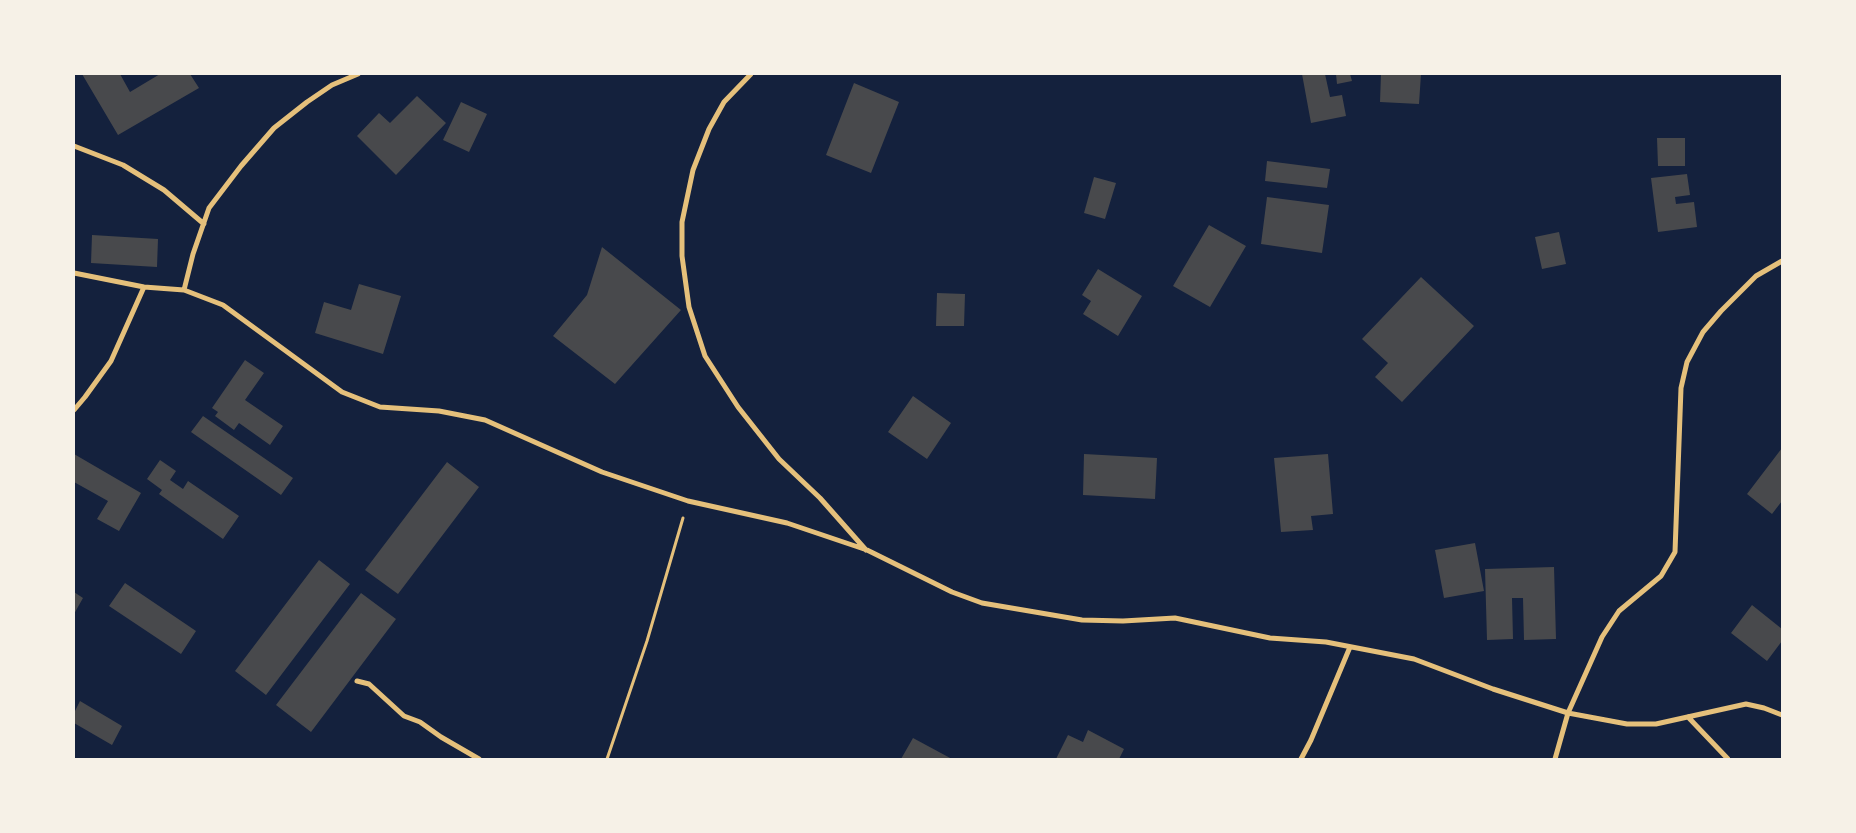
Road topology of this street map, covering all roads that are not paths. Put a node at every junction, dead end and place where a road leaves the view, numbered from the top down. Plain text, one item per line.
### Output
1 (358, 74) edge
2 (751, 74) edge
3 (74, 146) edge
4 (204, 224) junction
5 (1782, 261) edge
6 (74, 273) edge
7 (144, 287) junction
8 (184, 290) junction
9 (74, 410) edge
10 (867, 550) junction
11 (1350, 647) junction
12 (357, 681) dead end
13 (1568, 713) junction
14 (1782, 715) edge
15 (1688, 717) junction
16 (479, 759) edge
17 (1301, 759) edge
18 (1556, 759) edge
19 (1728, 759) edge

1 - 4 street
2 - 10 street
3 - 4 street
4 - 8 street
5 - 13 street
6 - 7 street
7 - 8 street
7 - 9 street
8 - 10 street
10 - 11 street
11 - 13 street
11 - 17 street
12 - 16 street
13 - 15 street
13 - 18 street
14 - 15 street
15 - 19 street

